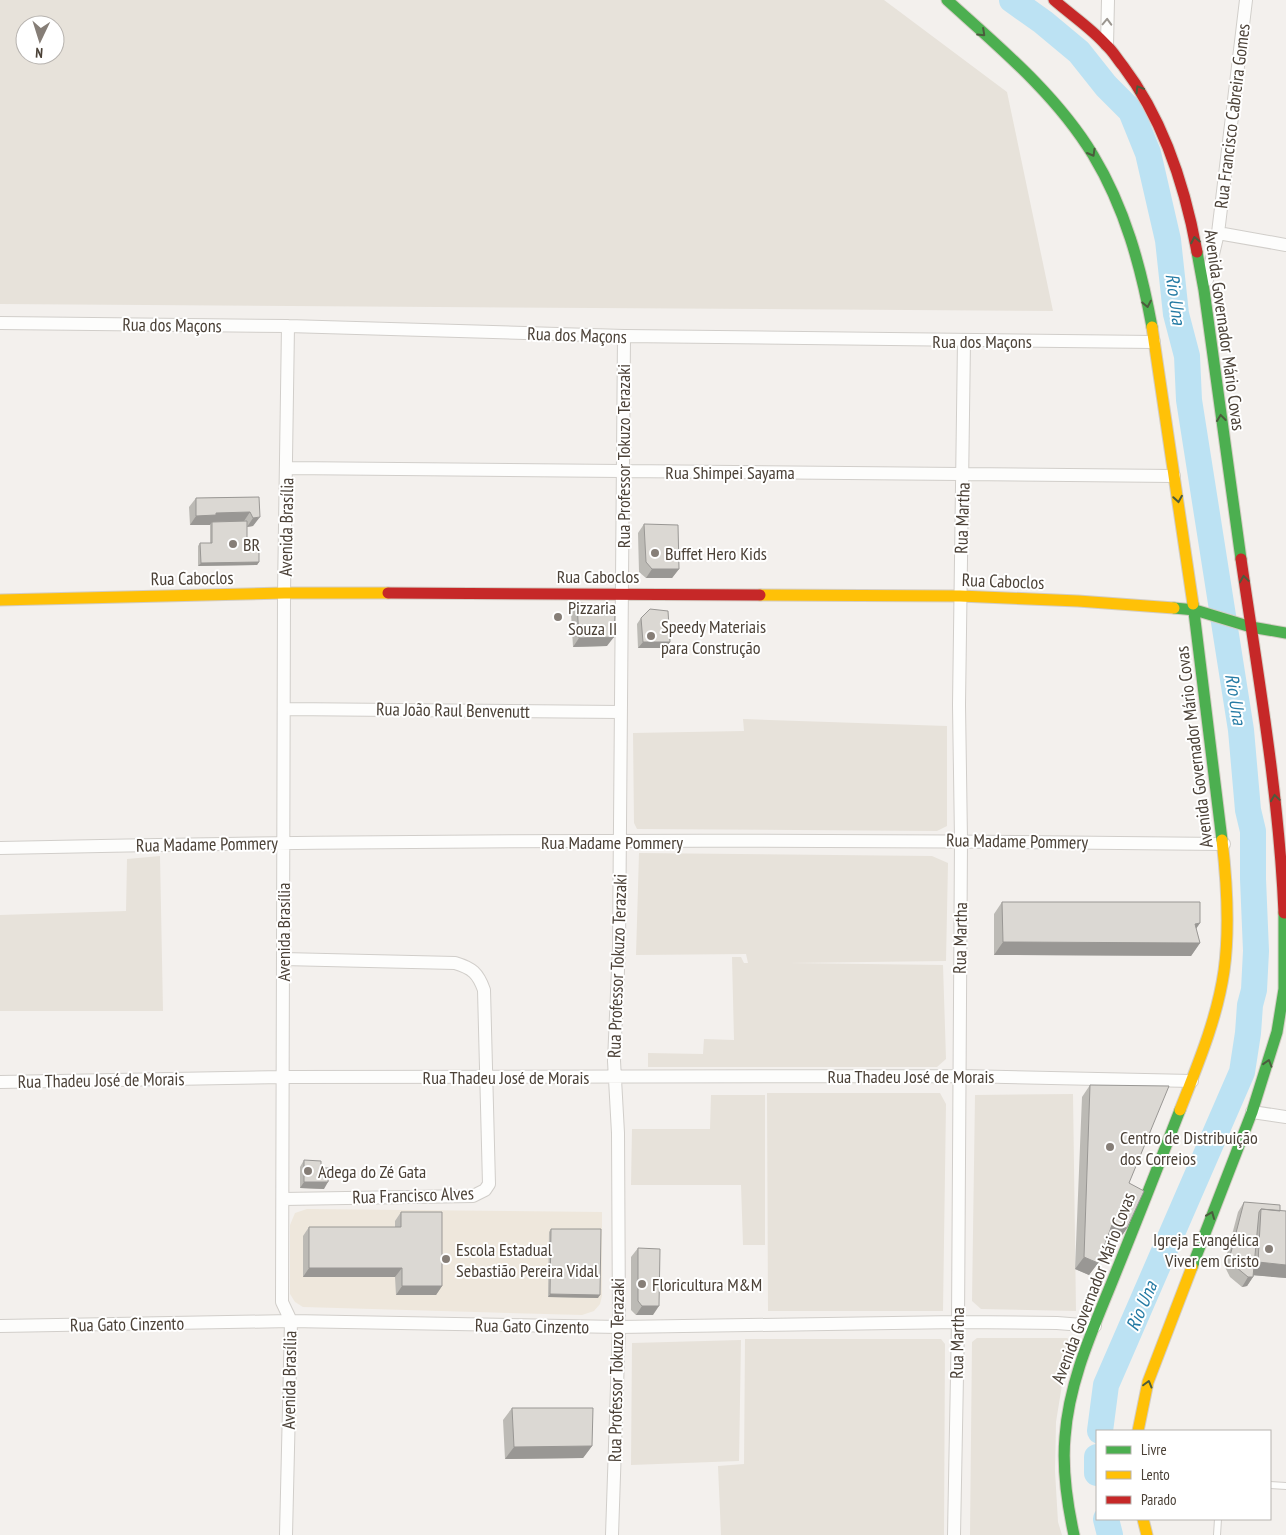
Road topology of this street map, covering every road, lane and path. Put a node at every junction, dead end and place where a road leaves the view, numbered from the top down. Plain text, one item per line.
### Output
1 (946, 0) edge
2 (1054, 0) edge
3 (1108, 0) edge
4 (1246, 0) edge
5 (1107, 45) junction
6 (1218, 233) junction
7 (1286, 245) edge
8 (1204, 290) junction
9 (0, 323) edge
10 (288, 326) junction
11 (624, 336) junction
12 (964, 341) junction
13 (1154, 342) junction
14 (287, 468) junction
15 (623, 471) junction
16 (964, 473) junction
17 (1174, 476) junction
18 (284, 593) junction
19 (622, 594) junction
20 (960, 596) junction
21 (0, 600) edge
22 (1200, 611) junction
23 (1251, 627) junction
24 (1286, 633) edge
25 (284, 709) junction
26 (621, 712) junction
27 (961, 840) junction
28 (284, 842) junction
29 (620, 842) junction
30 (1224, 844) junction
31 (0, 848) edge
32 (283, 959) junction
33 (486, 1076) junction
34 (959, 1076) junction
35 (283, 1077) junction
36 (614, 1077) junction
37 (1192, 1081) junction
38 (0, 1082) edge
39 (1252, 1112) junction
40 (1286, 1117) edge
41 (284, 1199) junction
42 (291, 1321) junction
43 (958, 1322) junction
44 (0, 1326) edge
45 (1094, 1326) junction
46 (619, 1327) junction
47 (1138, 1430) edge
48 (1271, 1485) edge
49 (1286, 1486) edge
50 (1143, 1520) edge
51 (1218, 1520) edge
52 (286, 1535) edge
53 (612, 1535) edge
54 (954, 1535) edge
55 (1074, 1535) edge
56 (1147, 1535) edge
57 (1217, 1535) edge

1 -> 13 main road, Avenida Governador Mário Covas
2 - 5 main road, Avenida Governador Mário Covas
5 -> 3 street
4 - 6 street, Rua Francisco Cabreira Gomes
8 -> 5 main road, Avenida Governador Mário Covas
6 - 7 street
6 - 8 street, Rua Francisco Cabreira Gomes
23 -> 8 main road, Avenida Governador Mário Covas
9 - 10 street, Rua dos Maçons
10 - 11 street, Rua dos Maçons
10 - 14 street, Avenida Brasília
11 - 12 street, Rua dos Maçons
11 - 15 street, Rua Professor Tokuzo Terazaki
12 - 13 street, Rua dos Maçons
12 - 16 street, Rua Martha
13 - 17 main road, Avenida Governador Mário Covas
14 - 15 street, Rua Shimpei Sayama
14 - 18 street, Avenida Brasília
15 - 16 street, Rua Shimpei Sayama
15 - 19 street, Rua Professor Tokuzo Terazaki
16 - 17 street, Rua Shimpei Sayama
16 - 20 street, Rua Martha
17 -> 22 main road, Avenida Governador Mário Covas
18 - 19 main road, Rua Caboclos
18 - 21 main road, Rua Caboclos
18 - 25 street, Avenida Brasília
19 - 20 main road, Rua Caboclos
19 - 26 street, Rua Professor Tokuzo Terazaki
20 - 22 main road, Rua Caboclos
20 - 27 street, Rua Martha
22 - 23 main road, Rua Caboclos
22 - 30 main road, Avenida Governador Mário Covas
23 - 24 main road, Rua Caboclos
39 -> 23 main road, Avenida Governador Mário Covas
25 - 26 street, Rua João Raul Benvenutt
25 - 28 street, Avenida Brasília
26 - 29 street, Rua Professor Tokuzo Terazaki
27 - 29 street, Rua Madame Pommery
27 - 30 street, Rua Madame Pommery
27 - 34 street, Rua Martha
28 - 29 street, Rua Madame Pommery
28 - 31 street, Rua Madame Pommery
28 - 32 street, Avenida Brasília
29 - 36 street, Rua Professor Tokuzo Terazaki
30 - 37 main road, Avenida Governador Mário Covas
32 - 33 street, Rua Francisco Alves
32 - 35 street, Avenida Brasília
33 - 35 street, Rua Thadeu José de Morais
33 - 36 street, Rua Thadeu José de Morais
33 - 41 street, Rua Francisco Alves
34 - 36 street, Rua Thadeu José de Morais
34 - 37 street, Rua Thadeu José de Morais
34 - 43 street, Rua Martha
35 - 38 street, Rua Thadeu José de Morais
35 - 41 street, Avenida Brasília
36 - 46 street, Rua Professor Tokuzo Terazaki
37 - 45 main road, Avenida Governador Mário Covas
39 - 40 street
47 -> 39 main road, Avenida Governador Mário Covas
41 - 42 street, Avenida Brasília
42 - 44 street, Rua Gato Cinzento
42 - 46 street, Rua Gato Cinzento
42 - 52 street, Avenida Brasília
43 - 45 street, Rua Gato Cinzento
43 - 46 street, Rua Gato Cinzento
43 - 54 street, Rua Martha
45 - 55 main road, Avenida Governador Mário Covas
46 - 53 street, Rua Professor Tokuzo Terazaki
48 - 49 lane
50 - 56 main road
51 - 57 lane

